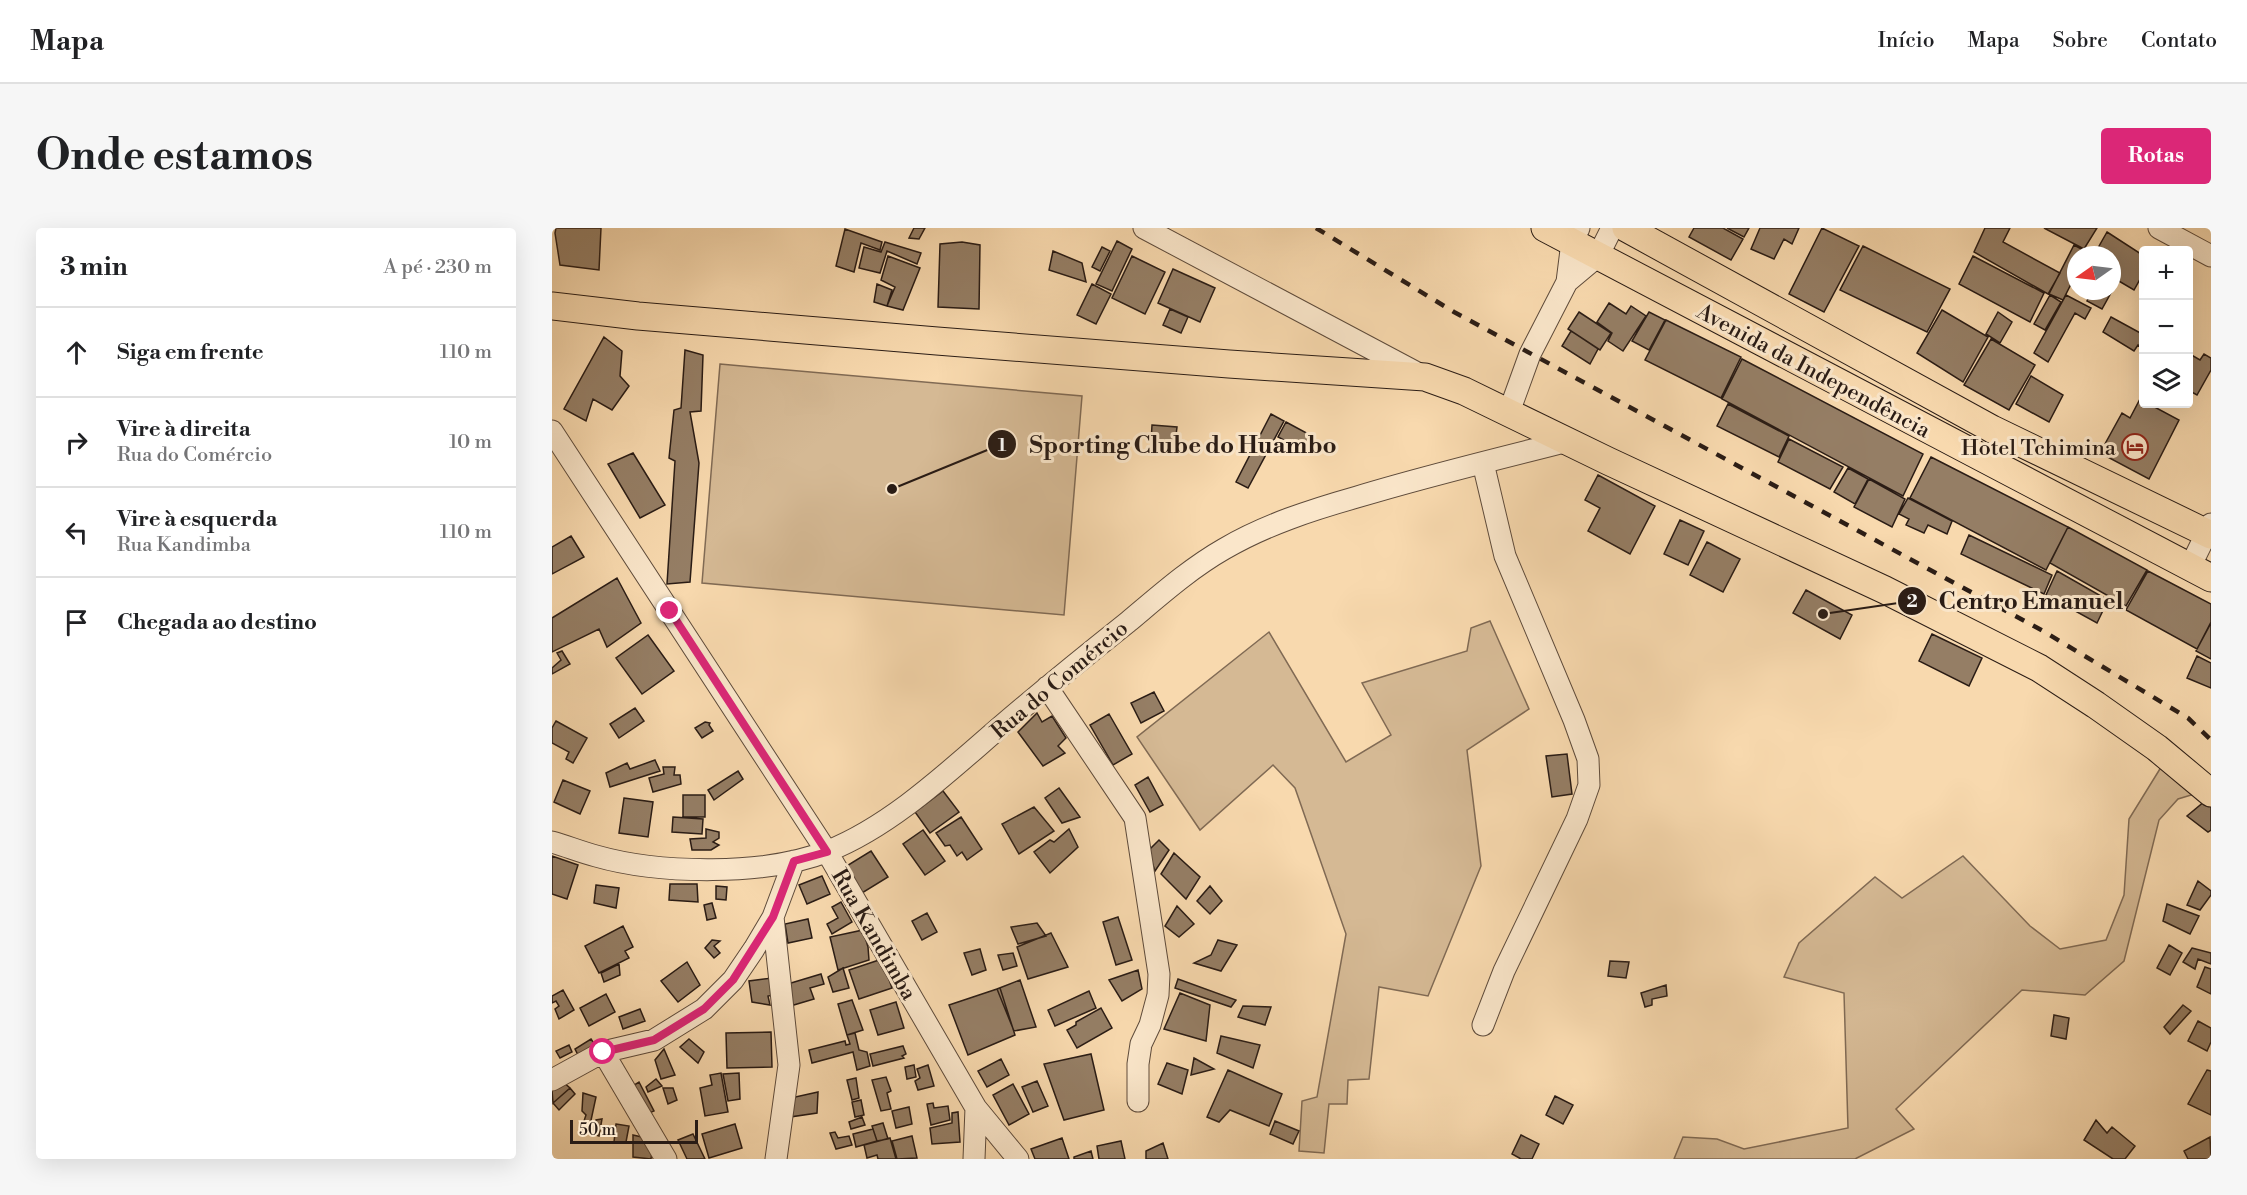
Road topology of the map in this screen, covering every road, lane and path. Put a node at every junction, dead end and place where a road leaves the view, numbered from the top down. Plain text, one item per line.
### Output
1 (1144, 228) edge
2 (1545, 228) edge
3 (1612, 228) edge
4 (1626, 228) edge
5 (2159, 228) edge
6 (1575, 235) edge
7 (1598, 256) junction
8 (2211, 256) edge
9 (1567, 282) junction
10 (552, 306) edge
11 (1804, 327) junction
12 (1786, 355) junction
13 (1425, 377) junction
14 (1509, 412) junction
15 (1992, 429) junction
16 (552, 431) edge
17 (1568, 441) junction
18 (1977, 455) junction
19 (1483, 463) junction
20 (2210, 530) edge
21 (2200, 573) edge
22 (1047, 687) junction
23 (2211, 793) edge
24 (552, 842) edge
25 (827, 852) junction
26 (794, 861) junction
27 (773, 917) junction
28 (1483, 1025) dead end
29 (603, 1052) junction
30 (552, 1080) edge
31 (1138, 1101) dead end
32 (976, 1108) junction
33 (666, 1159) edge
34 (776, 1159) edge
35 (974, 1159) edge
36 (1018, 1159) edge

1 - 13 street
2 - 6 main road, Avenida da Independência
3 - 7 street
4 - 11 main road, Avenida da Independência
5 - 8 street
6 - 7 main road, Avenida da Independência
6 - 9 street
7 - 9 street
7 - 12 main road, Avenida da Independência
9 - 14 street
10 - 13 main road
11 - 12 main road
11 - 15 main road, Avenida da Independência
12 - 18 main road, Avenida da Independência
13 - 14 main road
14 - 17 main road
15 - 18 main road
15 - 20 main road, Avenida da Independência
16 - 25 street, Rua Kandimba
17 - 19 street, Rua do Comércio
17 - 23 main road
18 - 21 main road, Avenida da Independência
19 - 22 street, Rua do Comércio
19 - 28 street
20 - 21 street
22 - 25 street, Rua do Comércio
22 - 31 street
24 - 26 street, Rua do Comércio
25 - 26 street, Rua do Comércio
25 - 32 street, Rua Kandimba
26 - 27 street
27 - 29 street
27 - 34 street
29 - 30 street
29 - 33 street
32 - 35 street
32 - 36 street, Rua Kandimba

